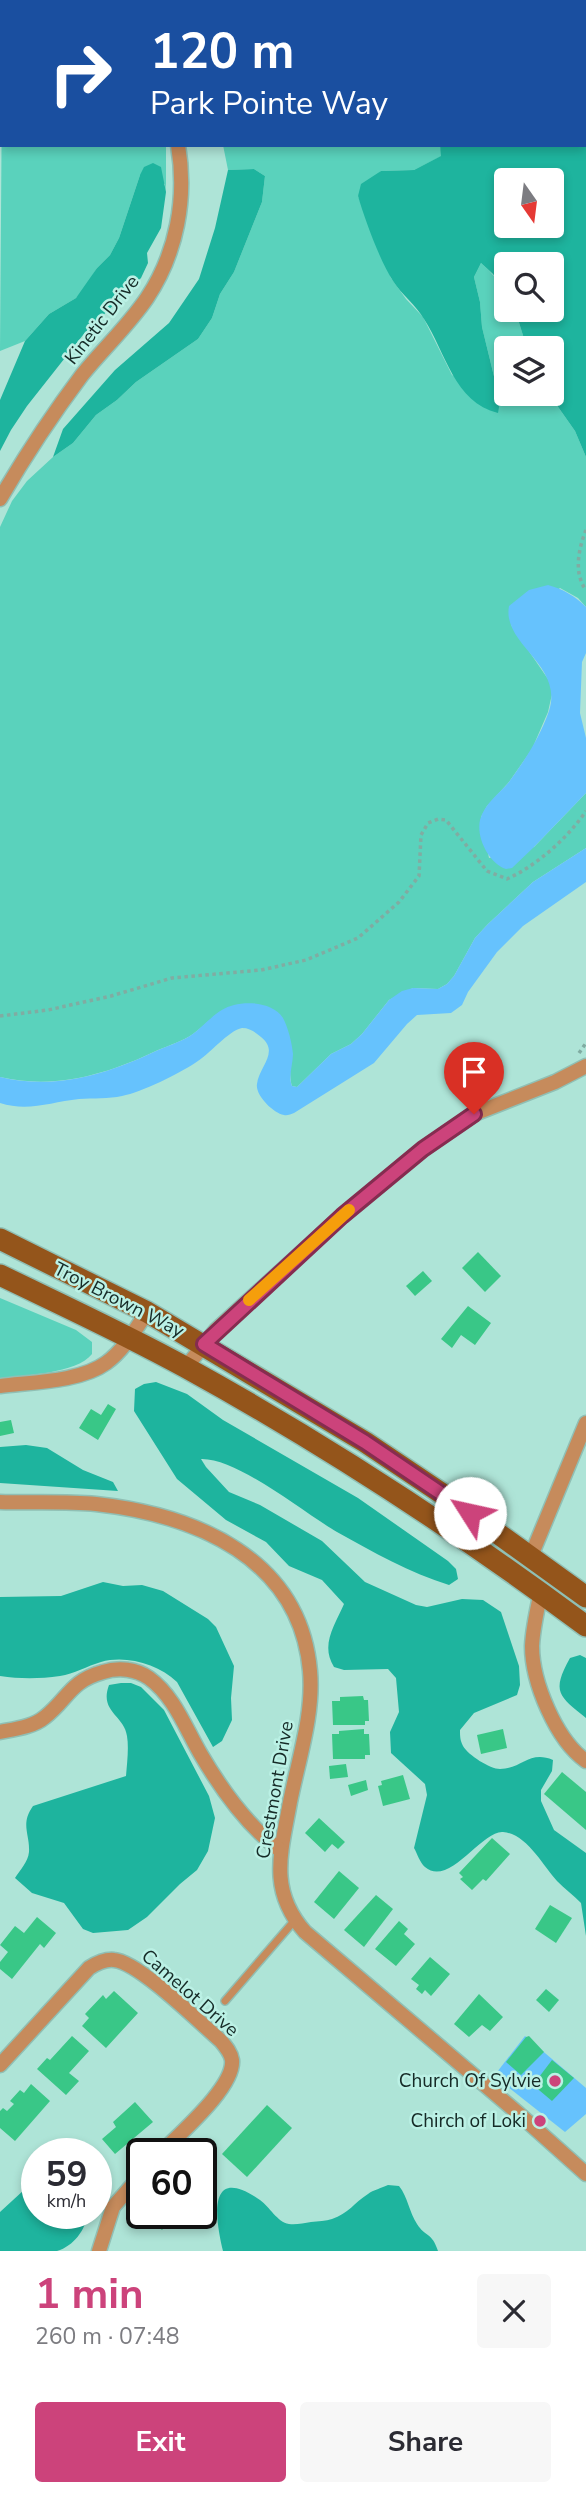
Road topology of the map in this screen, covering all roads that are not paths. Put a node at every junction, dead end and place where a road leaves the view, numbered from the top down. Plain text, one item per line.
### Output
1 (178, 147) edge
2 (0, 499) edge
3 (586, 1066) edge
4 (0, 1239) edge
5 (0, 1275) edge
6 (147, 1312) junction
7 (130, 1338) junction
8 (204, 1344) junction
9 (186, 1367) junction
10 (0, 1386) edge
11 (586, 1423) edge
12 (1, 1502) edge
13 (531, 1556) junction
14 (541, 1592) junction
15 (586, 1597) edge
16 (586, 1626) edge
17 (0, 1732) edge
18 (586, 1760) edge
19 (281, 1851) junction
20 (295, 1920) junction
21 (225, 2001) dead end
22 (0, 2065) edge
23 (175, 2138) edge
24 (586, 2174) edge
25 (126, 2192) edge
26 (99, 2251) edge

1 - 2 street, Kinetic Drive
3 - 8 street
4 - 6 main road, Troy Brown Way
5 - 7 main road, Troy Brown Way
6 - 7 street
6 - 8 main road, Troy Brown Way
7 - 9 main road, Troy Brown Way
7 - 10 street
8 - 9 street
8 - 13 main road, Troy Brown Way
9 - 14 main road, Troy Brown Way
11 - 13 street
12 - 19 street, Crestmont Drive
13 - 15 main road, Troy Brown Way
14 - 16 main road, Troy Brown Way
14 - 18 street
17 - 19 street
19 - 20 street, Crestmont Drive
20 - 21 lane
20 - 24 street, Crestmont Drive
22 - 23 street, Camelot Drive
25 - 26 street

